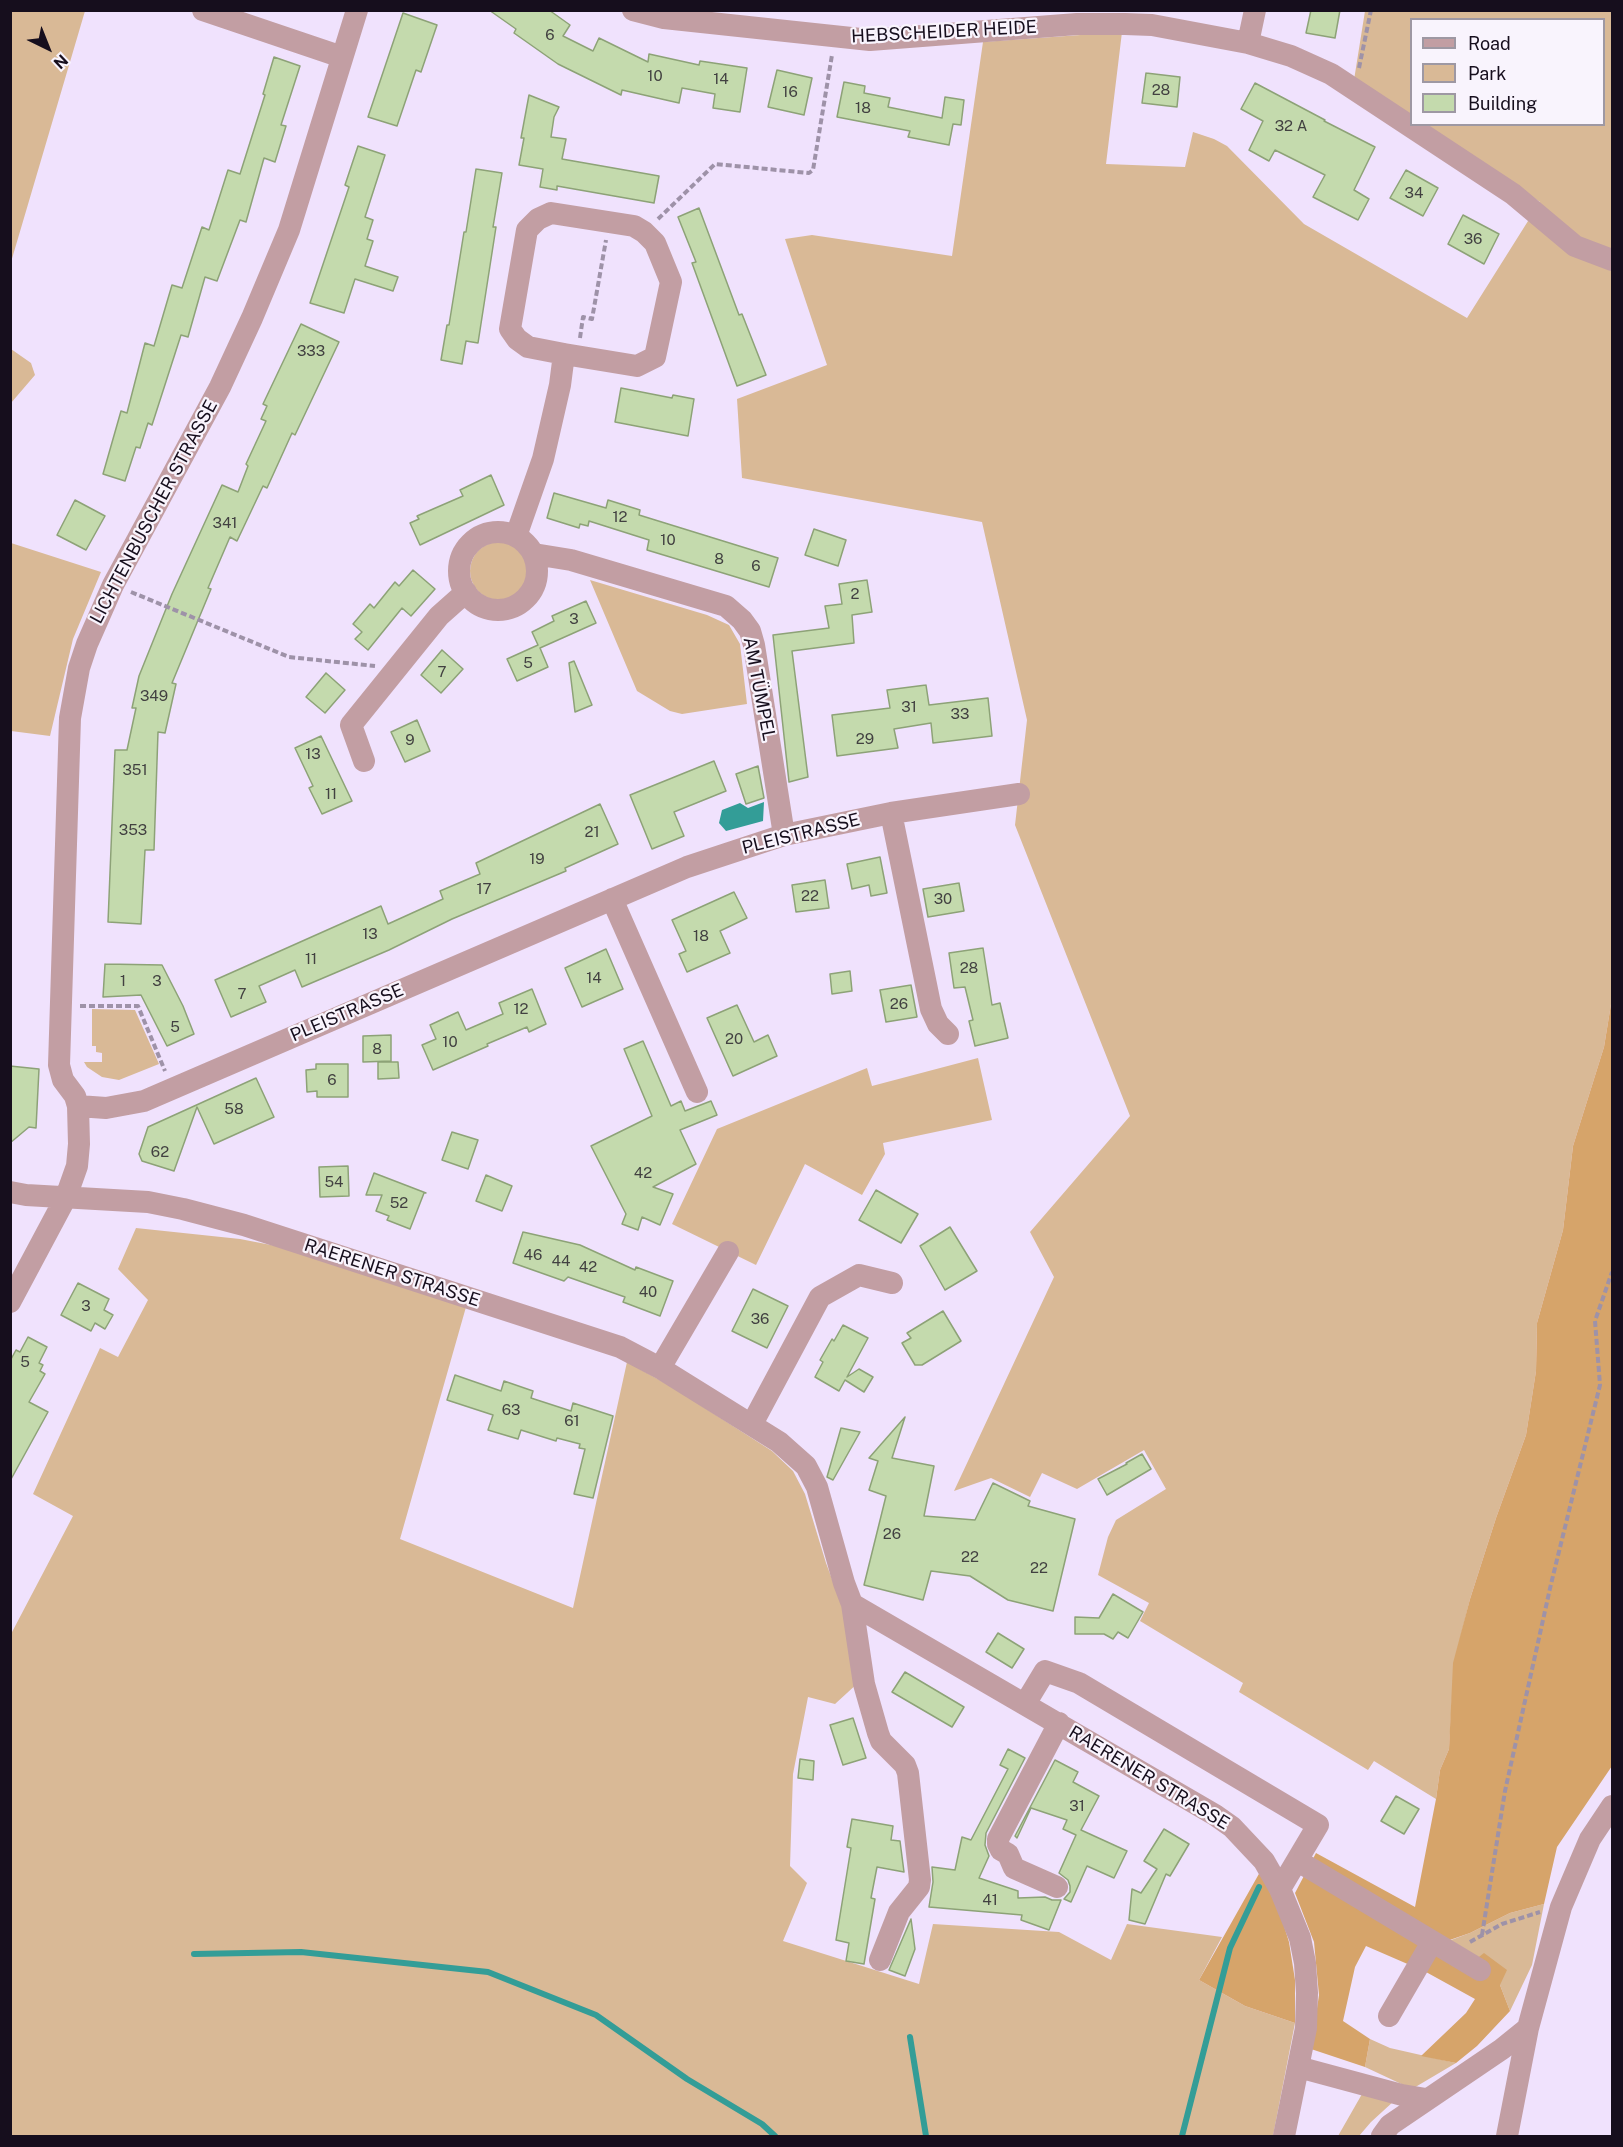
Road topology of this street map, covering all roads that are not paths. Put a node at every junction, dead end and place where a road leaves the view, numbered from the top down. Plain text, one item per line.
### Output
1 (203, 10) edge
2 (357, 10) edge
3 (633, 10) edge
4 (1254, 10) edge
5 (1077, 17) edge
6 (1248, 43) junction
7 (342, 57) junction
8 (1410, 126) edge
9 (1410, 126) edge
10 (1612, 260) edge
11 (570, 355) junction
12 (516, 536) junction
13 (534, 554) junction
14 (465, 592) junction
15 (364, 761) dead end
16 (1019, 794) dead end
17 (891, 813) junction
18 (784, 835) junction
19 (612, 899) junction
20 (948, 1034) dead end
21 (697, 1092) dead end
22 (78, 1106) junction
23 (10, 1192) edge
24 (66, 1197) junction
25 (728, 1252) dead end
26 (892, 1283) dead end
27 (10, 1302) edge
28 (660, 1368) junction
29 (752, 1425) junction
30 (852, 1604) junction
31 (1024, 1704) junction
32 (1059, 1723) junction
33 (1612, 1806) edge
34 (1298, 1861) junction
35 (1057, 1887) dead end
36 (1280, 1889) junction
37 (1442, 1947) junction
38 (880, 1960) dead end
39 (1480, 1970) dead end
40 (1389, 2016) dead end
41 (1528, 2028) junction
42 (1298, 2067) junction
43 (1426, 2099) junction
44 (1284, 2136) edge
45 (1382, 2136) edge
46 (1507, 2136) edge

1 - 7 street
2 - 7 street, LICHTENBUSCHER STRASSE
3 - 5 street, HEBSCHEIDER HEIDE
4 - 6 street
5 - 6 street, HEBSCHEIDER HEIDE
6 - 8 street, HEBSCHEIDER HEIDE
7 - 22 street, LICHTENBUSCHER STRASSE
9 - 10 street, HEBSCHEIDER HEIDE
11 - 11 street
11 - 12 street
12 - 13 street
12 - 14 street
13 - 14 street
13 - 18 street, AM TÜMPEL
14 - 15 street
16 - 17 street, PLEISTRASSE
17 - 18 street, PLEISTRASSE
17 - 20 street
18 - 19 street, PLEISTRASSE
19 - 21 street
19 - 22 street, PLEISTRASSE
22 - 24 street, LICHTENBUSCHER STRASSE
23 - 24 street, RAERENER STRASSE
24 - 27 street, LICHTENBUSCHER STRASSE
24 - 28 street, RAERENER STRASSE
25 - 28 street
26 - 29 street
28 - 29 street, RAERENER STRASSE
29 - 30 street, RAERENER STRASSE
30 - 31 street, RAERENER STRASSE
30 - 38 street, RAERENER STRASSE
31 - 32 street, RAERENER STRASSE
31 - 34 street
32 - 35 street, RAERENER STRASSE
32 - 36 street, RAERENER STRASSE
33 - 41 street
34 - 36 street
34 - 37 street
36 - 42 street, RAERENER STRASSE
37 - 39 street
37 - 40 street
41 - 43 street
41 - 46 street
42 - 43 street
42 - 44 street, RAERENER STRASSE
43 - 45 street

